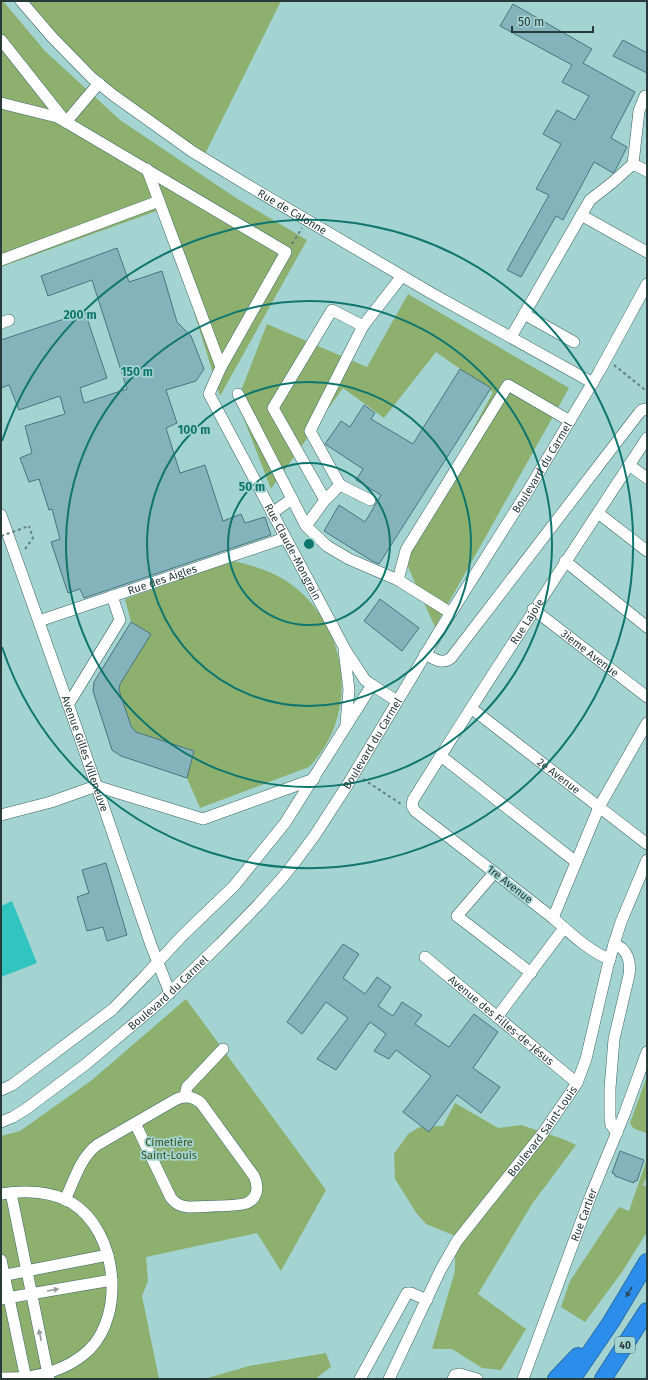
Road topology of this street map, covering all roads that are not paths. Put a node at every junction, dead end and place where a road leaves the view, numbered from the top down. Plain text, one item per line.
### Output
1 (21, 1) edge
2 (1, 40) edge
3 (99, 83) junction
4 (647, 97) edge
5 (1, 103) edge
6 (66, 122) junction
7 (634, 164) junction
8 (147, 170) junction
9 (647, 171) edge
10 (159, 201) junction
11 (581, 215) junction
12 (647, 252) edge
13 (1, 260) edge
14 (402, 276) junction
15 (647, 284) edge
16 (524, 314) junction
17 (363, 326) junction
18 (511, 337) junction
19 (574, 342) dead end
20 (221, 367) junction
21 (593, 383) junction
22 (238, 394) dead end
23 (647, 409) edge
24 (570, 421) junction
25 (647, 438) edge
26 (629, 465) junction
27 (647, 478) edge
28 (340, 485) junction
29 (292, 499) junction
30 (325, 500) junction
31 (370, 500) dead end
32 (272, 513) junction
33 (598, 513) junction
34 (1, 515) edge
35 (306, 526) junction
36 (285, 538) junction
37 (647, 551) edge
38 (565, 561) junction
39 (398, 580) junction
40 (112, 596) junction
41 (533, 609) junction
42 (451, 613) junction
43 (39, 621) junction
44 (647, 627) edge
45 (341, 642) junction
46 (425, 654) junction
47 (372, 685) junction
48 (647, 697) edge
49 (397, 701) junction
50 (68, 705) junction
51 (471, 708) junction
52 (647, 723) edge
53 (343, 731) junction
54 (441, 756) junction
55 (314, 778) junction
56 (96, 786) junction
57 (412, 806) joint
58 (599, 807) junction
59 (1, 815) edge
60 (647, 844) edge
61 (647, 860) edge
62 (576, 862) junction
63 (494, 873) junction
64 (553, 918) junction
65 (564, 928) junction
66 (614, 944) junction
67 (425, 957) dead end
68 (610, 959) junction
69 (157, 962) junction
70 (531, 973) junction
71 (170, 993) junction
72 (497, 1017) junction
73 (223, 1048) dead end
74 (647, 1052) edge
75 (577, 1083) junction
76 (1, 1090) edge
77 (185, 1096) junction
78 (1, 1122) edge
79 (135, 1123) junction
80 (617, 1133) junction
81 (6, 1193) edge
82 (65, 1200) junction
83 (108, 1255) junction
84 (1, 1260) edge
85 (647, 1262) edge
86 (27, 1271) junction
87 (3, 1276) edge
88 (112, 1280) junction
89 (31, 1294) junction
90 (5, 1299) edge
91 (427, 1300) junction
92 (647, 1311) edge
93 (611, 1322) junction
94 (49, 1376) edge
95 (1, 1378) edge
96 (25, 1378) edge
97 (360, 1379) edge
98 (389, 1379) edge
99 (453, 1379) edge
100 (477, 1379) edge
101 (523, 1379) edge
102 (556, 1379) edge
103 (572, 1379) edge
104 (603, 1379) edge

1 - 3 street, Rue de Calonne
2 - 6 street
3 - 6 street
3 - 14 street, Rue de Calonne
4 - 7 street
5 - 6 street
6 - 8 street
7 - 9 street
7 - 11 street
8 - 10 street
8 - 20 street
10 - 13 street
10 - 20 street
11 - 12 street
11 - 16 street
14 - 17 street
14 - 18 street, Rue de Calonne
15 - 21 street, Boulevard du Carmel
16 - 18 street
16 - 19 street
17 - 28 street
17 - 30 street
18 - 21 street, Rue de Calonne
20 - 32 street, Rue Claude-Mongrain
21 - 24 street, Boulevard du Carmel
22 - 29 street
23 - 46 street
24 - 39 street
24 - 42 street, Boulevard du Carmel
25 - 26 street, Rue Lajoie
26 - 27 street
26 - 33 street, Rue Lajoie
28 - 30 street
28 - 31 street
29 - 32 street
29 - 35 street
30 - 35 street
32 - 36 street, Rue Claude-Mongrain
33 - 37 street
33 - 38 street, Rue Lajoie
34 - 43 street, Avenue Gilles Villeneuve
35 - 39 street
36 - 40 street, Rue des Aigles
36 - 45 street, Rue Claude-Mongrain
38 - 41 street, Rue Lajoie
38 - 44 street
39 - 42 street
40 - 43 street, Rue des Aigles
40 - 50 street
41 - 48 street, 3ieme Avenue
41 - 51 street, Rue Lajoie
42 - 46 street, Boulevard du Carmel
43 - 50 street, Avenue Gilles Villeneuve
45 - 47 street, Rue Claude-Mongrain
45 - 53 street
46 - 49 street, Boulevard du Carmel
47 - 49 street, Rue Claude-Mongrain
47 - 53 street
49 - 71 street, Boulevard du Carmel
50 - 56 street, Avenue Gilles Villeneuve
51 - 54 street, Rue Lajoie
51 - 58 street, 2e Avenue
52 - 58 street
53 - 55 street
54 - 57 street, Rue Lajoie
54 - 62 street
55 - 56 street
55 - 69 street
56 - 59 street
56 - 69 street, Avenue Gilles Villeneuve
57 - 63 street, 1re Avenue
58 - 60 street, 2e Avenue
58 - 62 street
61 - 66 street, Boulevard Saint-Louis
62 - 64 street
63 - 64 street, 1re Avenue
63 - 70 street
64 - 65 street, 1re Avenue
65 - 68 street, 1re Avenue
65 - 70 street
66 - 68 street, Boulevard Saint-Louis
66 - 80 street
67 - 72 street, Avenue des Filles-de-Jésus
68 - 75 street, Boulevard Saint-Louis
69 - 71 street, Avenue Gilles Villeneuve
69 - 76 street
70 - 72 street
71 - 78 street, Boulevard du Carmel
72 - 75 street, Avenue des Filles-de-Jésus
73 - 77 street
74 - 80 street, Rue Cartier
75 - 91 street, Boulevard Saint-Louis
77 - 79 street
77 - 79 street
79 - 82 street
80 - 101 street, Rue Cartier
81 - 82 street
81 - 86 street
82 - 83 street
83 - 86 street
83 - 88 street
84 - 87 street
85 -> 93 highway, 40
86 - 87 street
86 - 89 street
87 - 90 street
89 -> 88 street
88 - 94 street
89 - 90 street
94 -> 89 street
90 - 96 street
91 - 97 street
91 - 98 street, Boulevard Saint-Louis
92 - 104 highway, 40
93 - 102 highway
93 - 103 highway, 40
94 - 96 street
95 - 96 street
99 - 100 street

